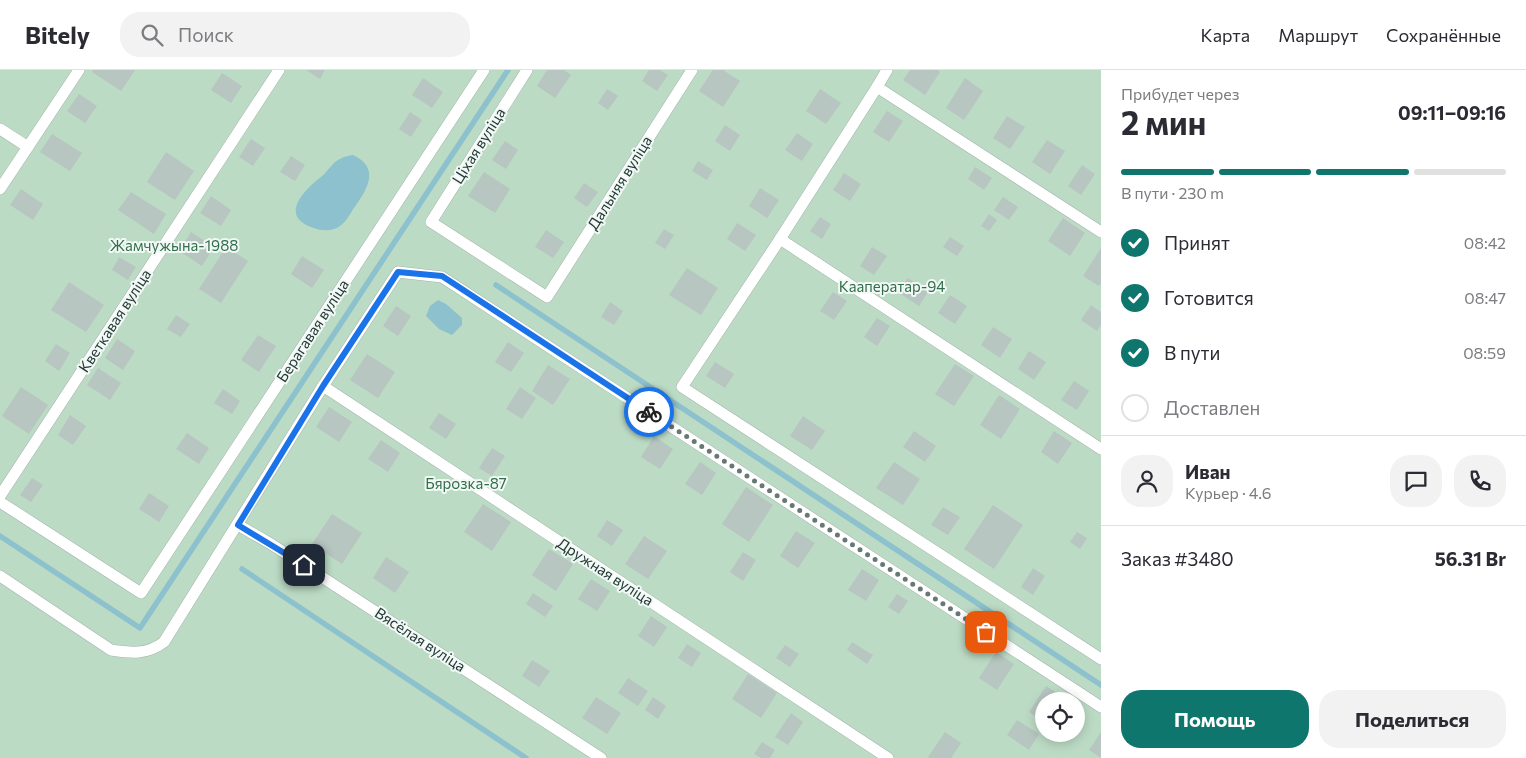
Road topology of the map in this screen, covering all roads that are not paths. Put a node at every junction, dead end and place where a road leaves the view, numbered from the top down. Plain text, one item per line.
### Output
1 (79, 70) edge
2 (279, 70) edge
3 (484, 70) edge
4 (527, 70) edge
5 (692, 70) edge
6 (886, 70) edge
7 (877, 87) junction
8 (0, 129) edge
9 (28, 147) junction
10 (0, 189) edge
11 (1101, 232) edge
12 (780, 239) junction
13 (548, 297) joint
14 (323, 386) junction
15 (1101, 449) edge
16 (0, 496) edge
17 (0, 502) edge
18 (238, 525) junction
19 (0, 576) edge
20 (1101, 659) edge
21 (1101, 707) edge
22 (601, 758) edge
23 (888, 758) edge

1 - 9 lane
2 - 16 lane, Кветкавая вуліца
3 - 17 lane, Берагавая вуліца
4 - 13 lane, Ціхая вуліца
5 - 13 lane, Дальняя вуліца
6 - 7 lane
7 - 11 lane
7 - 12 lane
8 - 9 lane
9 - 10 lane
12 - 15 lane
12 - 20 lane
14 - 18 lane
14 - 21 lane
14 - 23 lane, Дружная вуліца
18 - 19 lane
18 - 22 lane, Вясёлая вуліца

